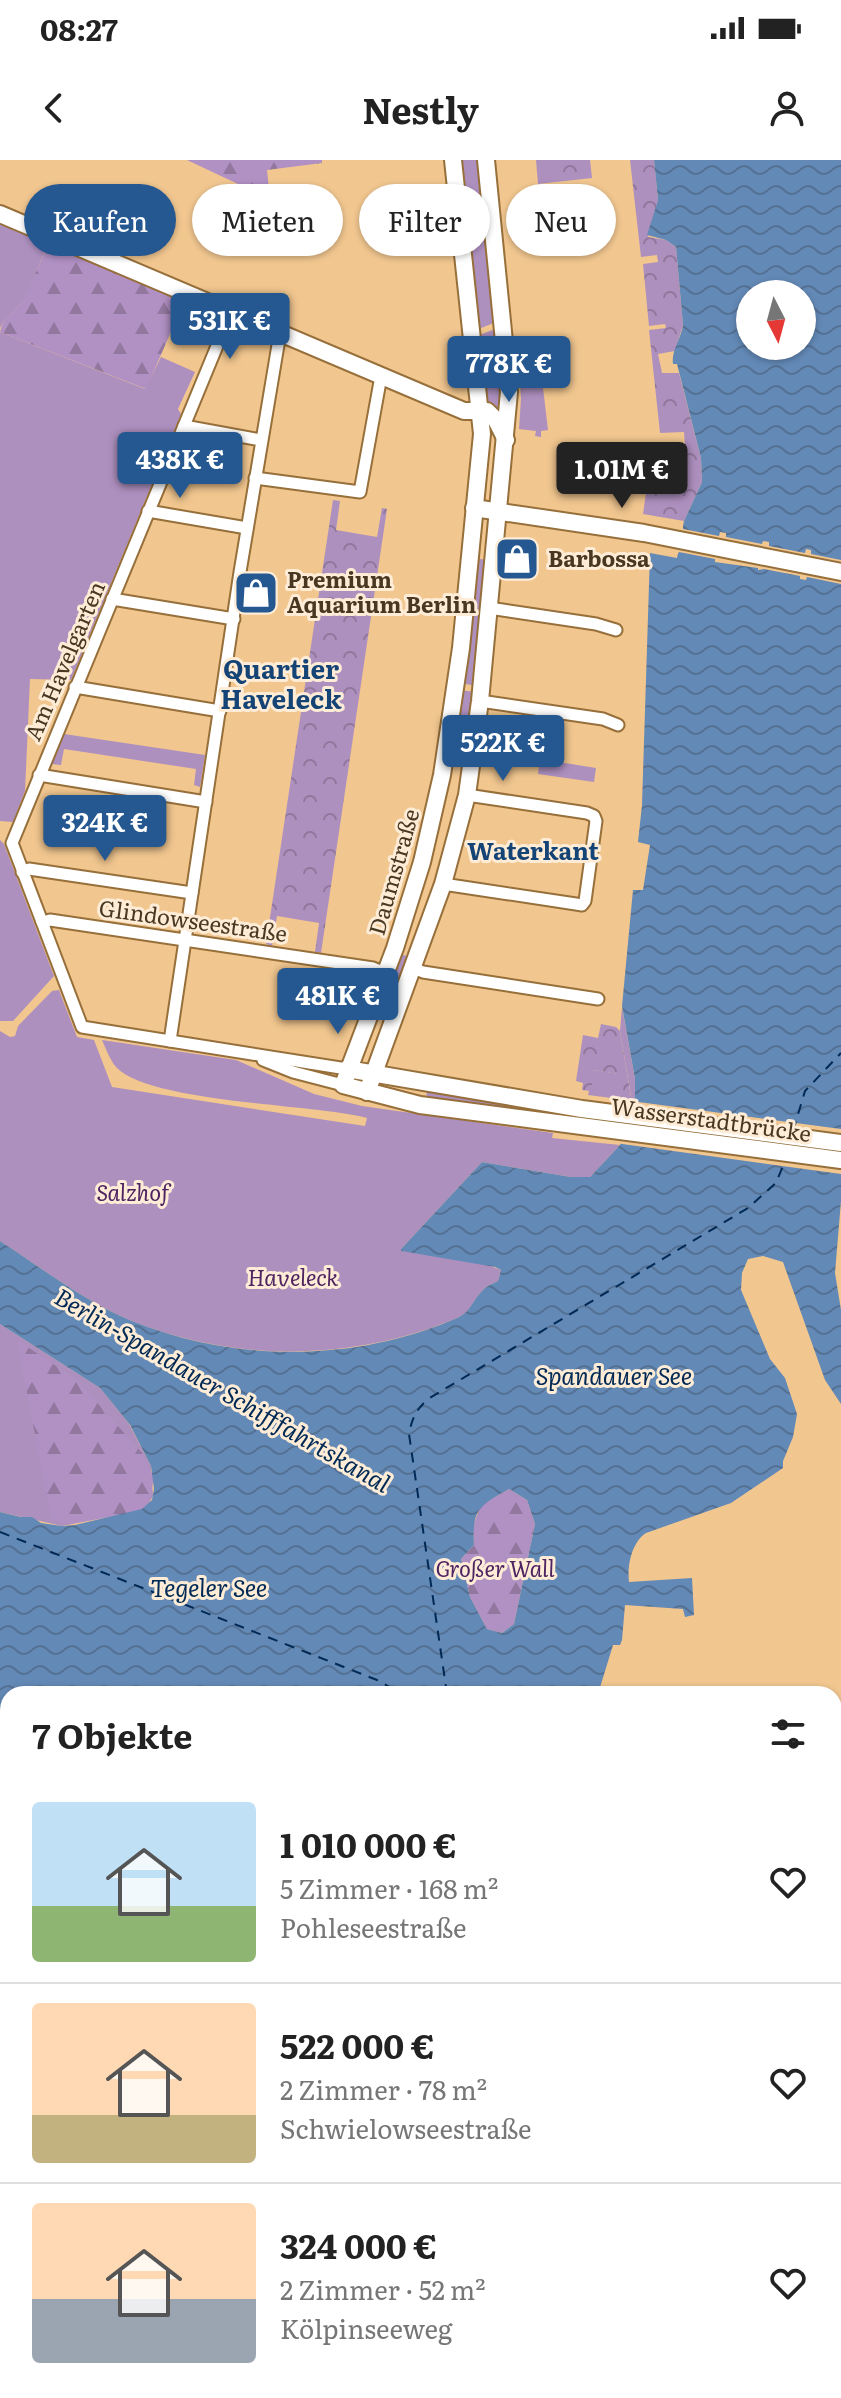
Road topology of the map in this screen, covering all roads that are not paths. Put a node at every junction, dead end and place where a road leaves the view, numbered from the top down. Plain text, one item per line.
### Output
1 (453, 160) edge
2 (486, 160) edge
3 (0, 214) edge
4 (231, 312) junction
5 (280, 333) junction
6 (381, 376) junction
7 (481, 411) junction
8 (184, 426) junction
9 (261, 440) junction
10 (506, 441) junction
11 (255, 478) junction
12 (474, 508) junction
13 (148, 511) junction
14 (500, 512) junction
15 (247, 528) junction
16 (469, 554) junction
17 (495, 558) junction
18 (841, 572) edge
19 (112, 599) junction
20 (489, 608) junction
21 (234, 619) junction
22 (616, 630) dead end
23 (75, 687) junction
24 (480, 701) junction
25 (220, 711) junction
26 (618, 725) dead end
27 (39, 775) junction
28 (467, 795) junction
29 (206, 802) junction
30 (22, 872) junction
31 (443, 884) junction
32 (192, 893) junction
33 (42, 922) junction
34 (185, 940) junction
35 (413, 968) junction
36 (385, 973) junction
37 (598, 999) dead end
38 (370, 1009) junction
39 (394, 1019) junction
40 (170, 1041) junction
41 (375, 1074) junction
42 (345, 1077) junction
43 (367, 1092) junction
44 (579, 1116) junction
45 (841, 1143) edge
46 (841, 1160) edge

1 - 7 main road, Daumstraße
2 - 10 main road
3 - 4 main road
4 - 5 main road
4 - 8 street, Am Havelgarten
5 - 6 main road
5 - 9 street
6 - 7 main road
6 - 11 street
7 - 10 main road
7 - 12 main road, Daumstraße
8 - 9 street
8 - 13 street, Am Havelgarten
9 - 11 street
10 - 14 main road
11 - 15 street
12 - 14 main road
12 - 16 main road, Daumstraße
13 - 15 street
13 - 19 street, Am Havelgarten
14 - 17 main road
14 - 18 main road
15 - 21 street
16 - 17 main road
16 - 36 main road, Daumstraße
17 - 20 main road
19 - 21 street
19 - 23 street, Am Havelgarten
20 - 22 street
20 - 24 main road
21 - 25 street
23 - 25 street
23 - 27 street, Am Havelgarten
24 - 26 street
24 - 28 main road
25 - 29 street
27 - 29 street
27 - 30 street, Am Havelgarten
28 - 31 main road
28 - 31 street
29 - 32 street
30 - 32 street
30 - 33 street, Am Havelgarten
31 - 35 main road
32 - 34 street
33 - 34 street, Glindowseestraße
33 - 40 street, Am Havelgarten
34 - 36 street, Glindowseestraße
34 - 40 street
35 - 37 street
35 - 39 main road
36 - 38 main road, Daumstraße
38 - 39 main road
38 - 42 main road, Daumstraße
39 - 41 main road
40 - 42 street
41 - 42 main road
41 - 43 main road
41 - 44 main road
42 - 43 main road
43 - 44 main road
44 - 45 main road, Wasserstadtbrücke
44 - 46 main road, Wasserstadtbrücke

